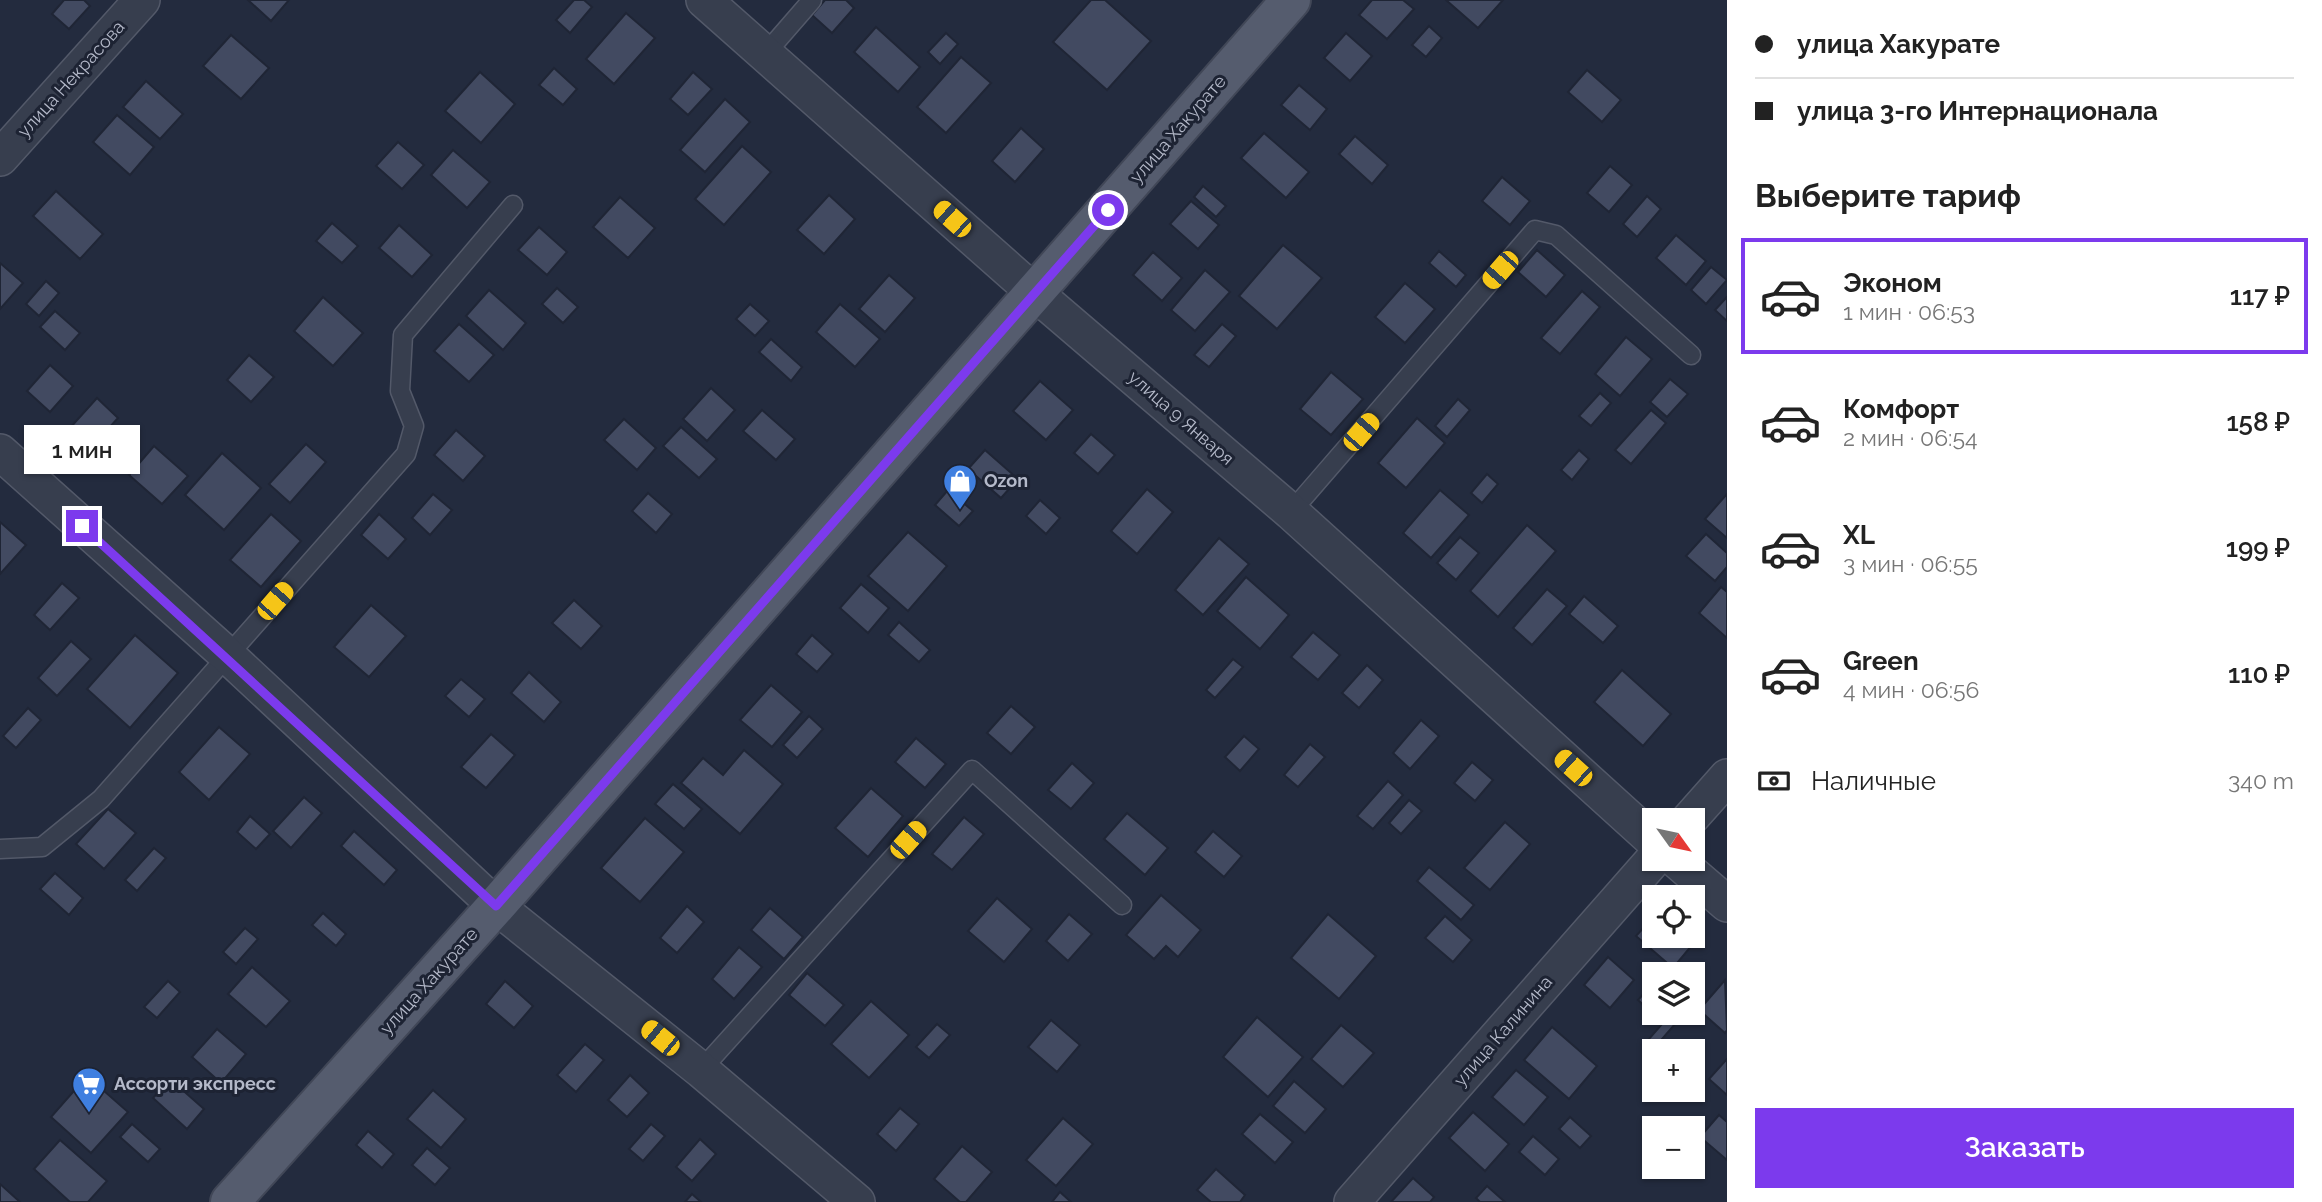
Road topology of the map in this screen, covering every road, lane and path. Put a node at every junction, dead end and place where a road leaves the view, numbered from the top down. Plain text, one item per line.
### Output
1 (142, 0) edge
2 (704, 0) edge
3 (813, 0) edge
4 (1291, 0) edge
5 (766, 53) junction
6 (0, 158) edge
7 (513, 205) dead end
8 (1035, 293) junction
9 (1691, 355) dead end
10 (0, 452) edge
11 (1291, 512) junction
12 (227, 655) junction
13 (1727, 777) edge
14 (1700, 808) edge
15 (1642, 830) edge
16 (0, 849) edge
17 (1643, 872) edge
18 (1690, 872) edge
19 (1727, 904) edge
20 (1122, 905) dead end
21 (496, 906) junction
22 (701, 1070) junction
23 (230, 1202) edge
24 (857, 1202) edge
25 (1352, 1202) edge

1 - 6 street, улица Некрасова
2 - 5 street, улица 9 Января
3 - 5 lane
4 - 8 main road, улица Хакурате
5 - 8 street, улица 9 Января
7 - 12 lane
8 - 11 street, улица 9 Января
8 - 21 main road, улица Хакурате
9 - 11 lane
10 - 12 street
11 - 15 street, улица 9 Января
12 - 16 lane
12 - 21 street
13 - 14 street
17 - 25 street, улица Калинина
18 - 19 street
20 - 22 lane
21 - 22 street
21 - 23 main road, улица Хакурате
22 - 24 street

